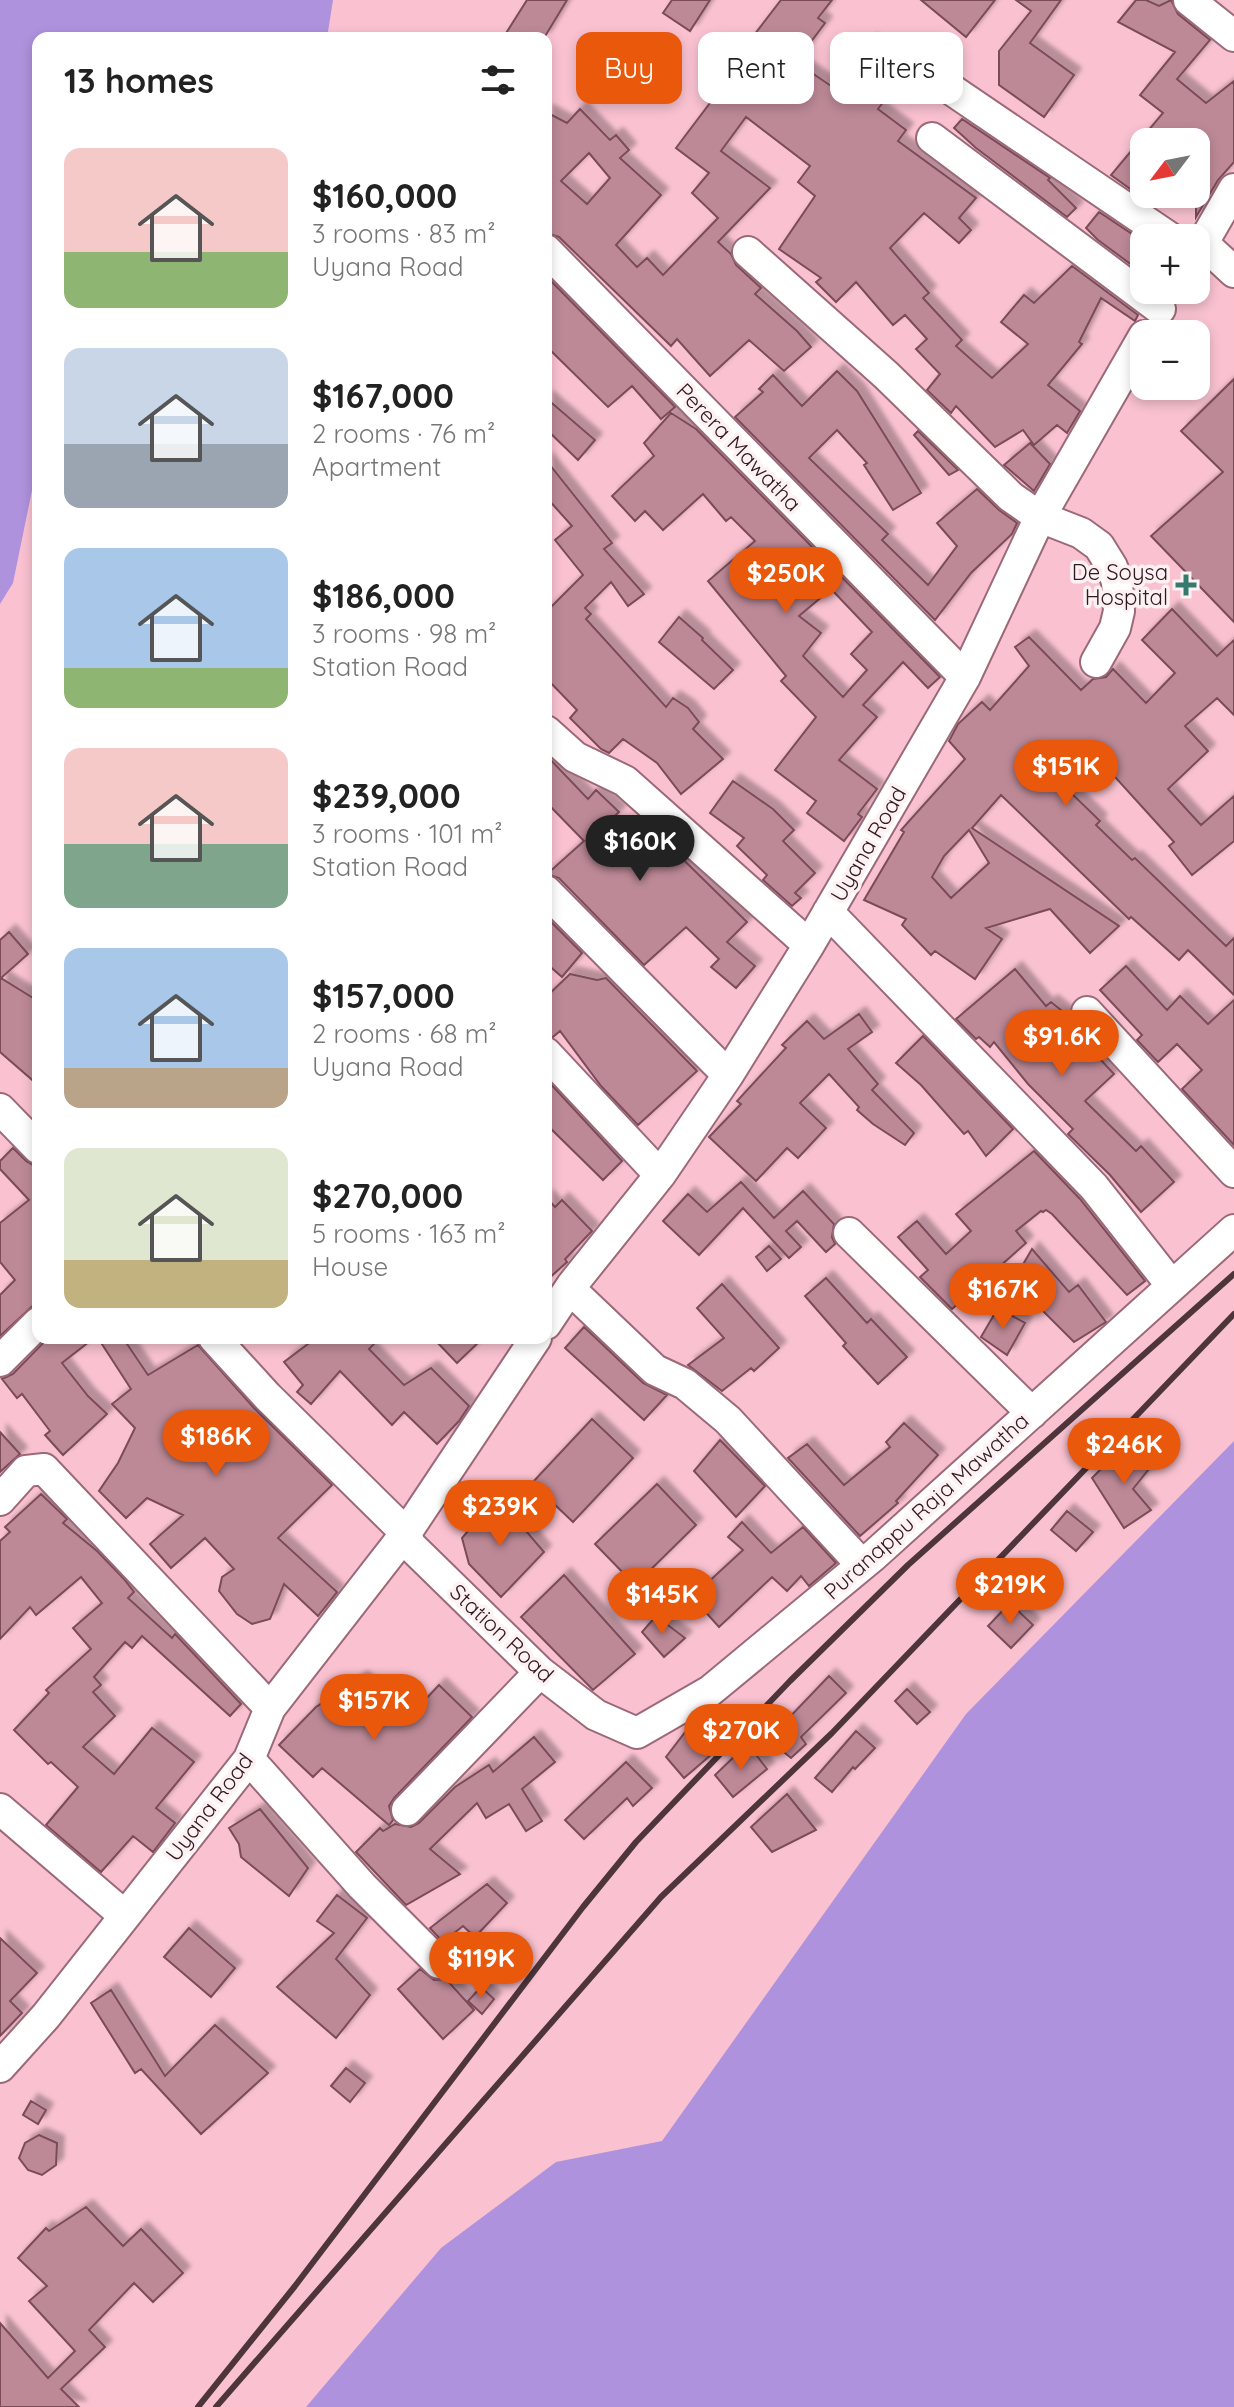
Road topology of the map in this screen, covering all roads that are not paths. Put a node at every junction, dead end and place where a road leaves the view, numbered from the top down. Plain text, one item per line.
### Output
1 (1189, 0) edge
2 (1234, 36) edge
3 (963, 97) edge
4 (932, 138) dead end
5 (1234, 189) edge
6 (1149, 224) edge
7 (1210, 230) edge
8 (1210, 250) edge
9 (748, 252) dead end
10 (552, 256) edge
11 (1234, 272) edge
12 (1155, 317) edge
13 (1040, 517) junction
14 (1096, 662) dead end
15 (965, 677) junction
16 (552, 736) edge
17 (552, 897) edge
18 (828, 912) junction
19 (809, 945) junction
20 (1087, 1012) dead end
21 (552, 1059) edge
22 (728, 1075) junction
23 (0, 1109) edge
24 (32, 1142) edge
25 (1234, 1172) edge
26 (660, 1175) junction
27 (1234, 1230) edge
28 (849, 1233) dead end
29 (572, 1285) junction
30 (1172, 1286) junction
31 (552, 1315) edge
32 (32, 1329) edge
33 (219, 1344) edge
34 (532, 1344) edge
35 (0, 1361) edge
36 (1032, 1413) junction
37 (0, 1500) edge
38 (406, 1533) junction
39 (862, 1565) junction
40 (540, 1672) junction
41 (270, 1708) junction
42 (596, 1715) joint
43 (249, 1759) junction
44 (0, 1809) edge
45 (407, 1810) dead end
46 (125, 1916) junction
47 (439, 1963) dead end
48 (1, 2065) edge

1 - 2 street
3 - 6 street
4 - 12 street
5 - 7 street
8 - 11 street
9 - 13 street
10 - 15 street, Perera Mawatha
12 - 13 street, Uyana Road
13 - 14 street
13 - 15 street, Uyana Road
15 - 18 street, Uyana Road
16 - 19 street
17 - 22 street
18 - 19 street, Uyana Road
18 - 30 street
19 - 22 street, Uyana Road
20 - 25 street
21 - 26 street
22 - 26 street, Uyana Road
23 - 24 street
26 - 29 street, Uyana Road
27 - 30 street, Puranappu Raja Mawatha
28 - 36 street
29 - 31 street, Uyana Road
29 - 39 street
30 - 36 street, Puranappu Raja Mawatha
32 - 35 street
33 - 38 street, Station Road
34 - 38 street, Uyana Road
36 - 39 street, Puranappu Raja Mawatha
37 - 41 street
38 - 40 street, Station Road
38 - 41 street, Uyana Road
39 - 42 street, Puranappu Raja Mawatha
40 - 42 street, Station Road
40 - 45 street
41 - 43 street, Uyana Road
43 - 46 street, Uyana Road
43 - 47 street
44 - 46 street
46 - 48 street, Uyana Road

